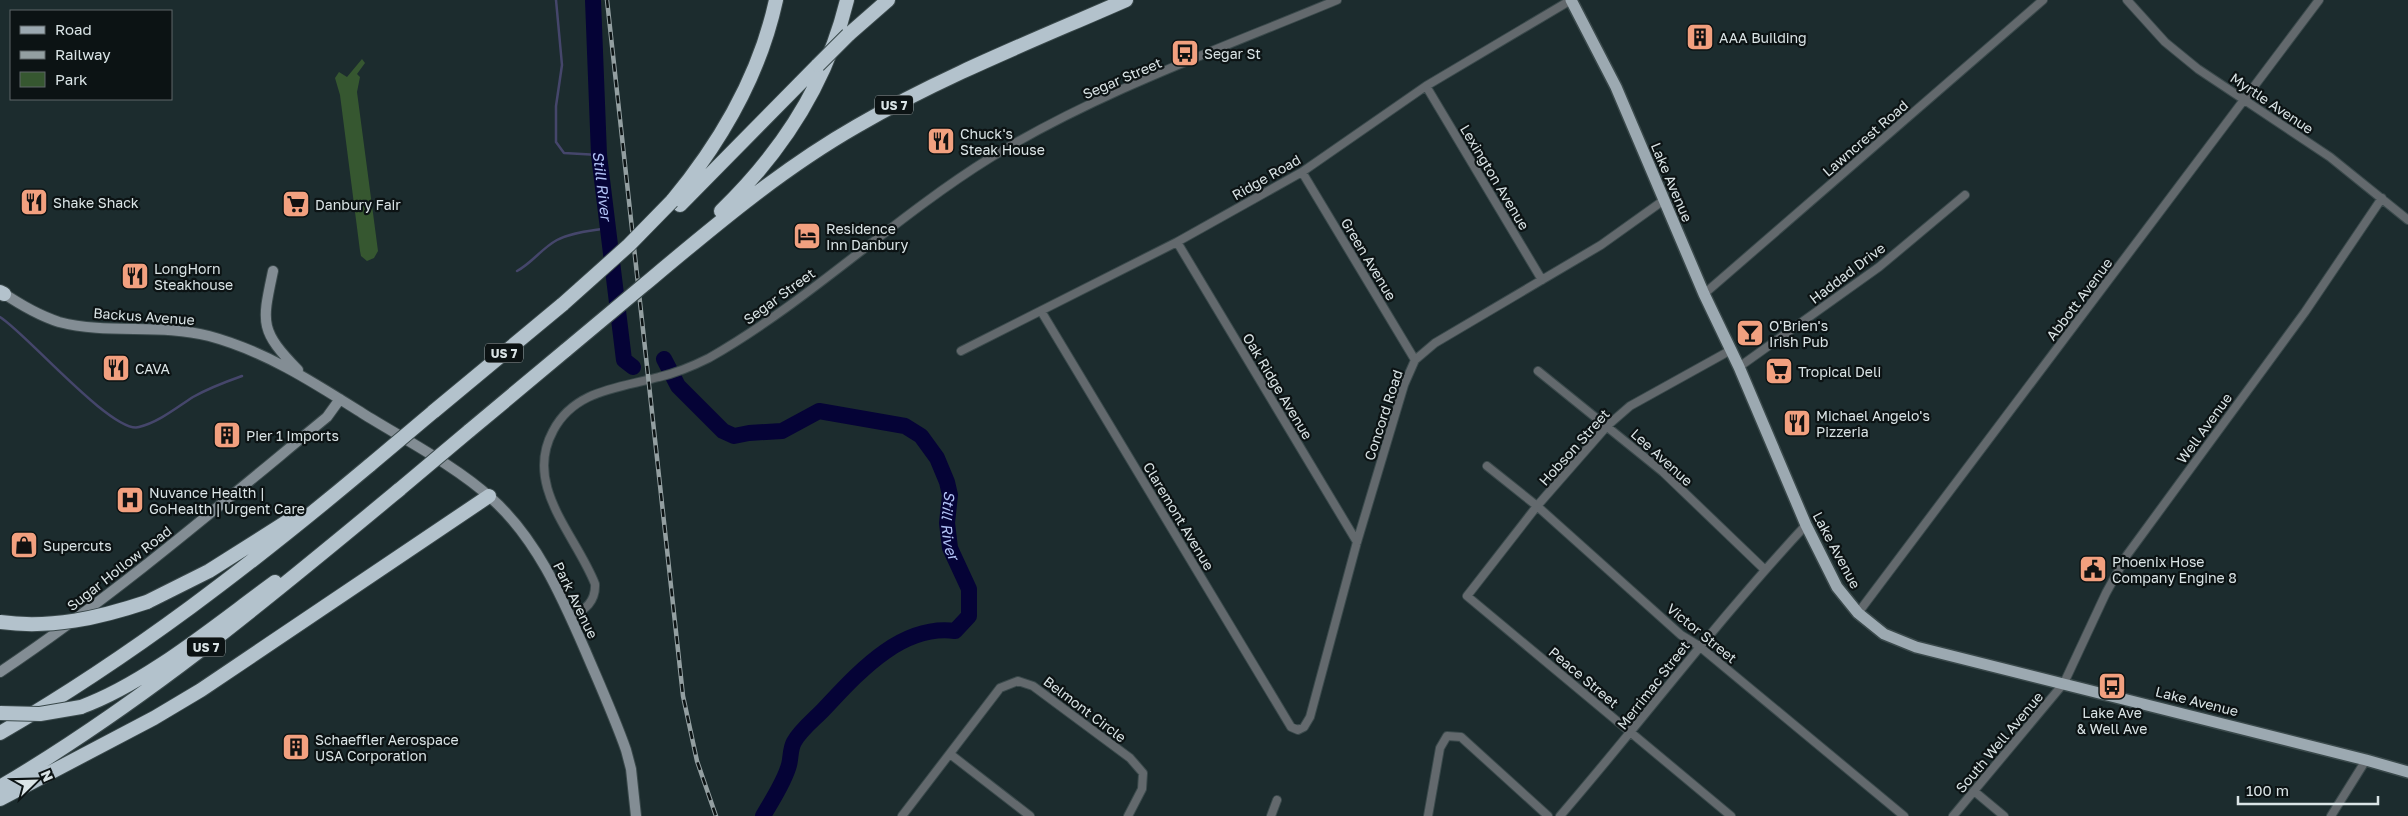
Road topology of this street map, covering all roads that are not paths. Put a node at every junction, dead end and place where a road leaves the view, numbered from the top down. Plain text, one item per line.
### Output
1 (776, 0) edge
2 (847, 0) edge
3 (888, 0) edge
4 (1126, 0) edge
5 (1337, 0) edge
6 (1571, 0) edge
7 (2043, 0) edge
8 (2128, 0) edge
9 (2319, 0) edge
10 (1426, 86) junction
11 (2246, 99) junction
12 (1302, 172) junction
13 (1965, 195) dead end
14 (2382, 198) junction
15 (1664, 200) junction
16 (674, 206) junction
17 (2408, 220) edge
18 (1177, 242) junction
19 (685, 248) junction
20 (273, 272) dead end
21 (1542, 280) junction
22 (1, 292) edge
23 (1704, 294) junction
24 (1041, 311) junction
25 (1731, 350) junction
26 (961, 351) dead end
27 (1415, 360) junction
28 (1739, 367) junction
29 (1538, 371) dead end
30 (307, 379) junction
31 (340, 399) junction
32 (1607, 426) junction
33 (415, 446) joint
34 (370, 465) junction
35 (1487, 466) dead end
36 (400, 489) junction
37 (489, 496) junction
38 (1537, 506) junction
39 (1806, 524) junction
40 (1357, 542) junction
41 (1764, 569) junction
42 (1467, 596) joint
43 (1858, 613) junction
44 (571, 618) junction
45 (0, 622) edge
46 (1699, 646) junction
47 (0, 672) edge
48 (2064, 683) junction
49 (0, 713) edge
50 (1298, 730) joint
51 (0, 733) edge
52 (1632, 733) junction
53 (950, 754) junction
54 (2366, 760) junction
55 (2408, 772) edge
56 (0, 788) edge
57 (1974, 791) junction
58 (0, 799) edge
59 (1277, 800) dead end
60 (636, 816) edge
61 (902, 816) edge
62 (1030, 816) edge
63 (1128, 816) edge
64 (1271, 816) edge
65 (1428, 816) edge
66 (1548, 816) edge
67 (1560, 816) edge
68 (1731, 816) edge
69 (1904, 816) edge
70 (1953, 816) edge
71 (2004, 816) edge
72 (2331, 816) edge

1 - 16 highway
2 - 19 highway
3 - 16 highway, bridge
4 - 19 highway, US 7
5 - 44 street, Segar Street
6 - 10 street, Ridge Road
6 - 15 main road, Lake Avenue
7 - 23 street, Lawncrest Road
8 - 11 street, Myrtle Avenue
9 - 11 street, Abbott Avenue
10 - 12 street, Ridge Road
10 - 21 street, Lexington Avenue
11 - 14 street, Myrtle Avenue
11 - 43 street, Abbott Avenue
12 - 18 street, Ridge Road
12 - 27 street, Green Avenue
13 - 28 street, Haddad Drive
14 - 17 street, Myrtle Avenue
14 - 48 street, Well Avenue
15 - 21 street, Concord Road
15 - 23 main road, Lake Avenue
16 - 34 highway, US 7, bridge
18 - 24 street, Ridge Road
18 - 40 street, Oak Ridge Avenue
19 - 36 highway, US 7, bridge
20 - 30 main road
21 - 27 street, Concord Road
22 - 30 main road, Backus Avenue
23 - 25 main road, Lake Avenue
24 - 26 street, Ridge Road
24 - 50 street, Claremont Avenue
25 - 28 main road, Lake Avenue
25 - 32 street, Hobson Street
27 - 40 street, Concord Road
28 - 39 main road, Lake Avenue
29 - 32 street, Lee Avenue
30 - 31 main road, Backus Avenue
31 - 33 main road, Backus Avenue
31 - 47 main road, Sugar Hollow Road
32 - 38 street, Hobson Street
32 - 41 street, Lee Avenue
33 - 37 main road, Park Avenue
34 - 45 highway, bridge
34 - 51 highway, US 7
35 - 38 street, Victor Street
36 - 49 highway, bridge
36 - 56 highway, US 7
37 - 44 main road, Park Avenue
37 - 58 highway
38 - 42 street, Hobson Street
38 - 46 street, Victor Street
39 - 41 street, Merrimac Street
39 - 43 main road, Lake Avenue
40 - 50 street, Concord Road
41 - 46 street, Merrimac Street
42 - 52 street, Peace Street
43 - 48 main road, Lake Avenue
44 - 60 main road, Park Avenue
46 - 52 street, Merrimac Street
46 - 69 street, Victor Street
48 - 54 main road, Lake Avenue
48 - 57 street, South Well Avenue
52 - 67 street, Merrimac Street
52 - 68 street, Peace Street
53 - 61 street, Belmont Circle
53 - 62 street
53 - 63 street, Belmont Circle
54 - 55 main road, Lake Avenue
54 - 72 street
57 - 70 street, South Well Avenue
57 - 71 street
59 - 64 street
65 - 66 street

